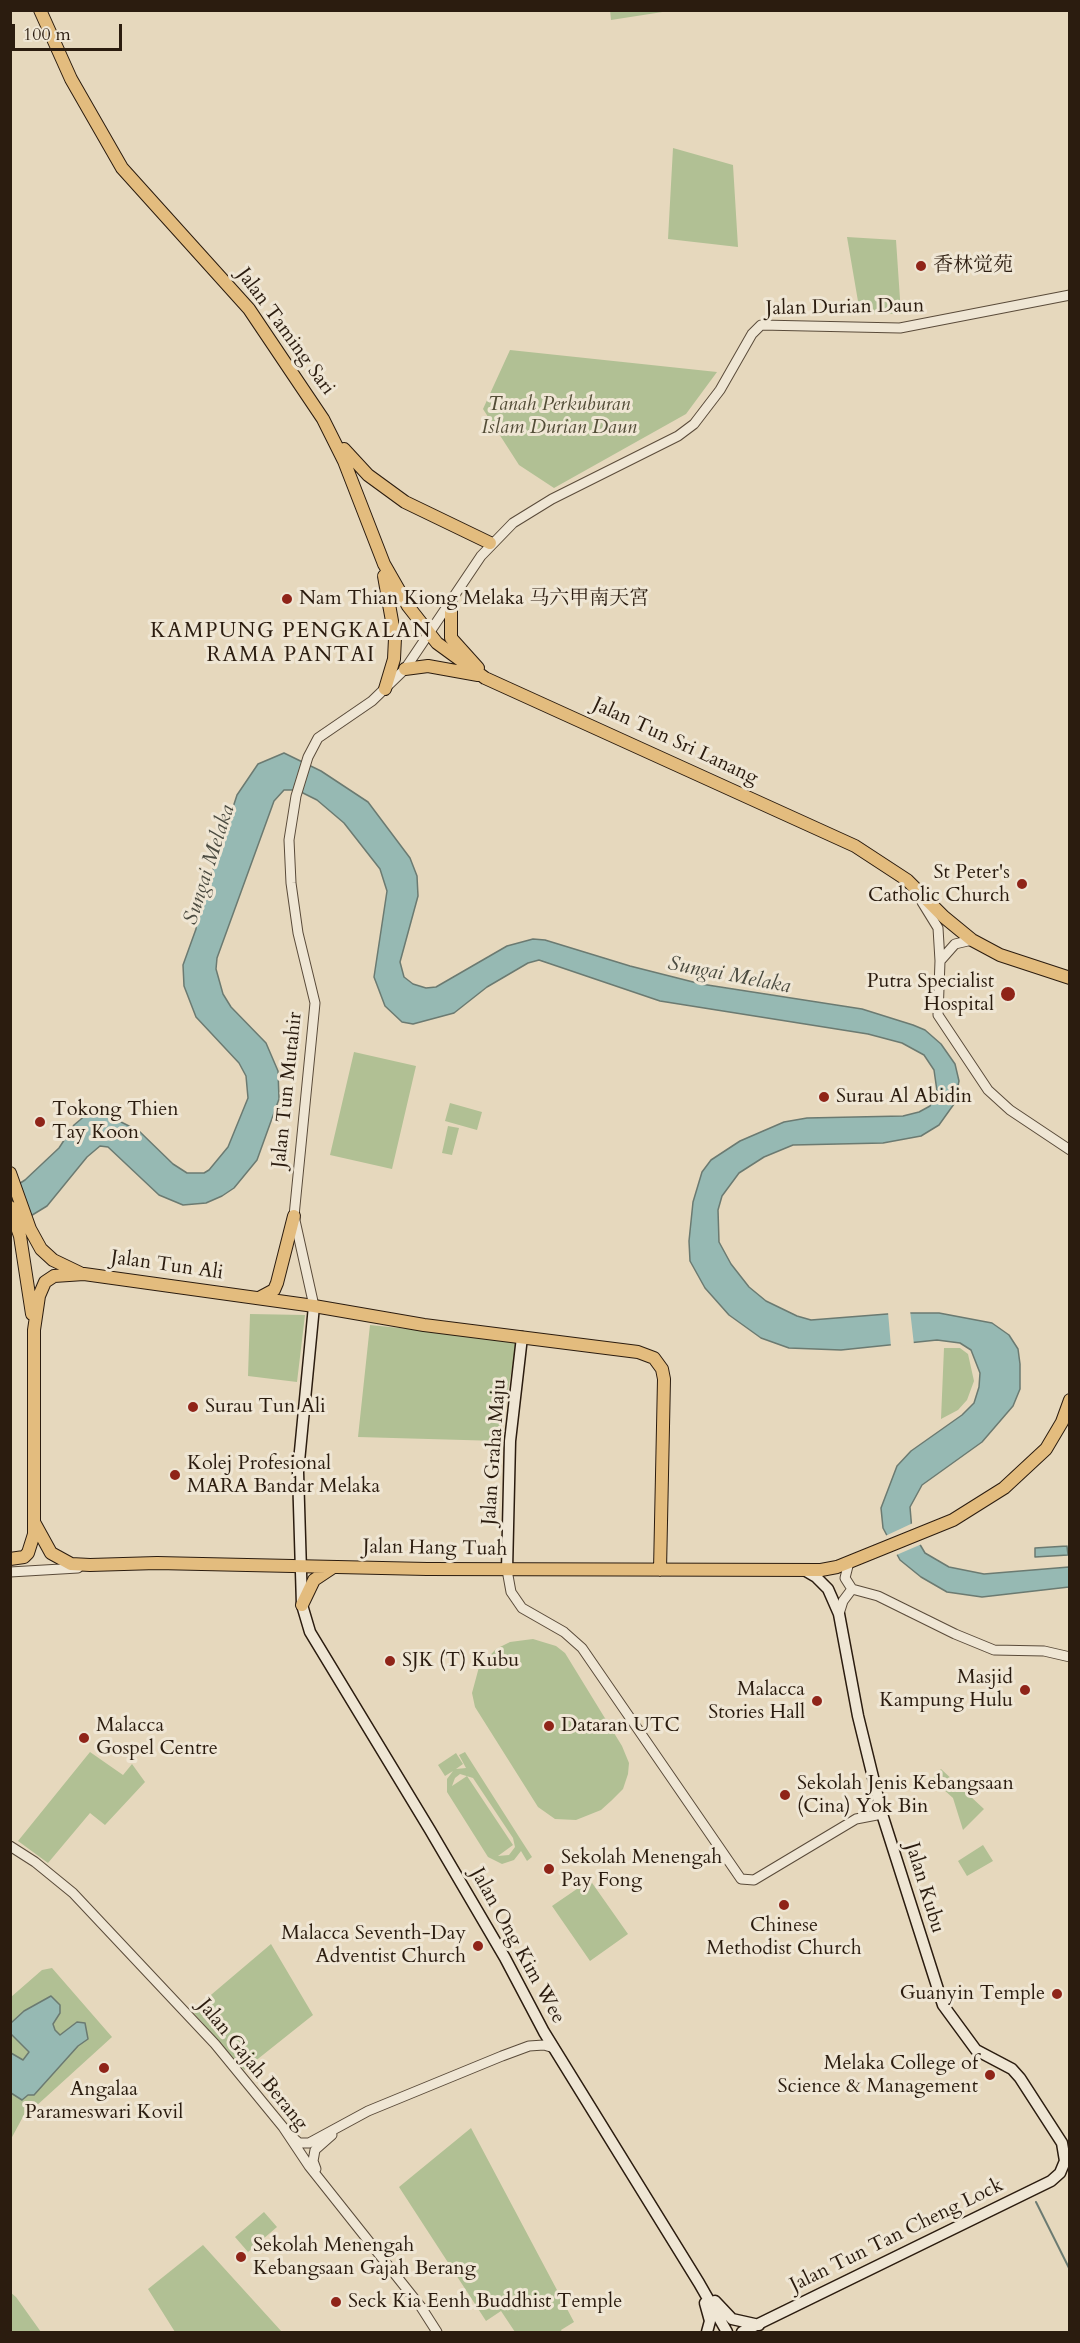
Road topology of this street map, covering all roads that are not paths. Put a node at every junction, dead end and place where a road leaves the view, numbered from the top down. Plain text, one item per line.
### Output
1 (40, 10) edge
2 (1070, 295) edge
3 (330, 432) junction
4 (490, 543) junction
5 (377, 549) junction
6 (451, 602) junction
7 (430, 635) junction
8 (405, 669) junction
9 (482, 677) junction
10 (386, 689) junction
11 (885, 866) junction
12 (972, 940) junction
13 (940, 961) junction
14 (1070, 978) edge
15 (1070, 1150) edge
16 (11, 1174) edge
17 (10, 1207) edge
18 (294, 1216) junction
19 (25, 1233) junction
20 (84, 1274) junction
21 (258, 1298) junction
22 (314, 1306) junction
23 (34, 1330) junction
24 (522, 1337) junction
25 (1070, 1401) edge
26 (33, 1520) junction
27 (10, 1559) edge
28 (853, 1561) junction
29 (90, 1565) junction
30 (301, 1567) junction
31 (333, 1568) junction
32 (507, 1570) junction
33 (660, 1570) junction
34 (803, 1570) junction
35 (10, 1572) edge
36 (852, 1589) junction
37 (302, 1605) junction
38 (839, 1614) junction
39 (1070, 1656) edge
40 (882, 1814) junction
41 (10, 1846) edge
42 (554, 2048) junction
43 (283, 2127) junction
44 (339, 2127) junction
45 (1062, 2143) junction
46 (1070, 2155) edge
47 (1070, 2174) edge
48 (1051, 2181) junction
49 (327, 2186) junction
50 (699, 2283) junction
51 (755, 2329) edge
52 (437, 2332) edge
53 (707, 2332) edge
54 (727, 2332) edge
55 (742, 2332) edge

1 - 3 main road, Jalan Taming Sari
2 - 4 street, Jalan Durian Daun
3 - 4 main road
3 - 5 main road, Jalan Taming Sari
4 - 6 street, Jalan Durian Daun
5 - 7 main road, Jalan Taming Sari
5 - 10 main road
6 - 7 street, Jalan Durian Daun
6 - 9 main road
7 - 8 street, Jalan Tun Mutahir
7 - 9 main road, Jalan Tun Sri Lanang
8 - 9 main road
8 - 10 street, Jalan Tun Mutahir
9 - 11 main road, Jalan Tun Sri Lanang
10 - 18 street, Jalan Tun Mutahir
11 - 12 main road, Jalan Tun Sri Lanang
11 - 13 street
12 - 13 street
12 - 14 main road, Jalan Tun Sri Lanang
13 - 15 street
16 - 19 main road
17 - 19 main road
18 - 21 main road
18 - 22 street, Jalan Tun Mutahir
19 - 20 main road
19 - 23 main road
20 - 21 main road, Jalan Tun Ali
20 - 23 main road, Jalan Tun Ali
21 - 22 main road, Jalan Tun Ali
22 - 24 main road, Jalan Tun Ali
22 - 30 main road, Jalan Tun Mutahir
23 - 26 main road, Jalan Tun Ali
24 - 32 main road, Jalan Graha Maju
24 - 33 main road, Jalan Tun Ali
25 - 28 main road, Jalan Hang Tuah
26 - 27 main road, Jalan Tun Ali
26 - 29 main road, Jalan Hang Tuah
28 - 34 main road, Jalan Hang Tuah
28 - 36 street
29 - 30 main road, Jalan Hang Tuah
29 - 35 street
30 - 31 main road, Jalan Hang Tuah
30 - 37 main road, Jalan Ong Kim Wee
31 - 32 main road, Jalan Hang Tuah
31 - 37 main road
32 - 33 main road, Jalan Hang Tuah
32 - 40 street
33 - 34 main road, Jalan Hang Tuah
34 - 38 main road, Jalan Kubu
36 - 38 street
36 - 39 street
37 - 42 main road, Jalan Ong Kim Wee
38 - 40 main road, Jalan Kubu
40 - 45 main road, Jalan Kubu
41 - 43 street, Jalan Gajah Berang
42 - 44 street
42 - 50 main road, Jalan Ong Kim Wee
43 - 44 street
43 - 49 street, Jalan Gajah Berang
44 - 49 street
45 - 46 main road, Jalan Kubu
45 - 48 main road
47 - 48 street, Jalan Tun Tan Cheng Lock
48 - 51 main road, Jalan Tun Tan Cheng Lock
49 - 52 street, Jalan Gajah Berang
50 - 51 main road
50 - 53 main road
50 - 54 main road, Jalan Ong Kim Wee
51 - 55 main road, Jalan Tun Tan Cheng Lock

